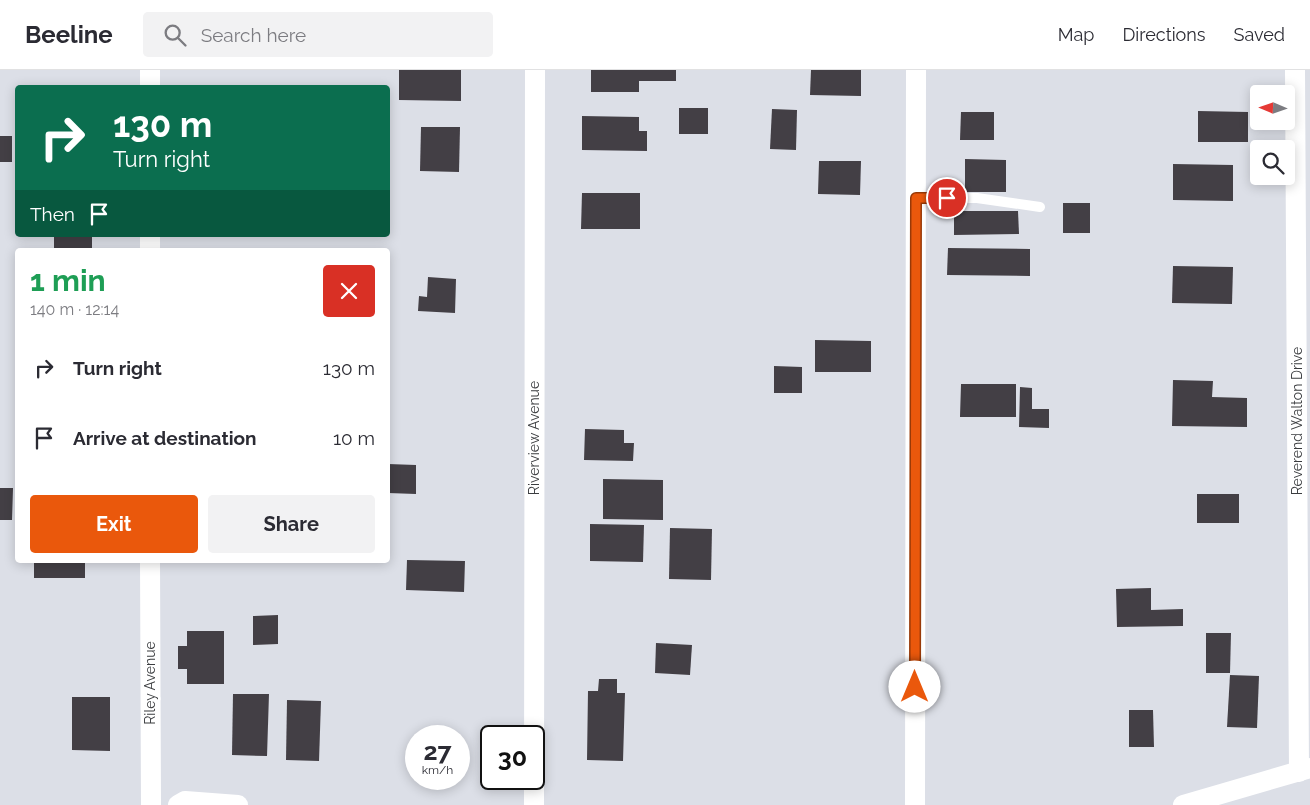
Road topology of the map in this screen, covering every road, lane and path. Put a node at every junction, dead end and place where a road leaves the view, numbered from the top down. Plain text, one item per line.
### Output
1 (150, 70) edge
2 (534, 70) edge
3 (916, 70) edge
4 (1295, 70) edge
5 (150, 85) edge
6 (1302, 166) edge
7 (916, 198) junction
8 (1040, 207) dead end
9 (150, 563) edge
10 (1305, 770) edge
11 (150, 805) edge
12 (178, 805) edge
13 (238, 805) edge
14 (534, 805) edge
15 (915, 805) edge
16 (1183, 805) edge

1 - 5 street
2 - 14 street, Riverview Avenue
3 - 7 street
4 - 6 street, Reverend Walton Drive
6 - 10 street, Reverend Walton Drive
7 - 8 lane
7 - 15 street
9 - 11 street, Riley Avenue
10 - 16 street
12 - 13 street

